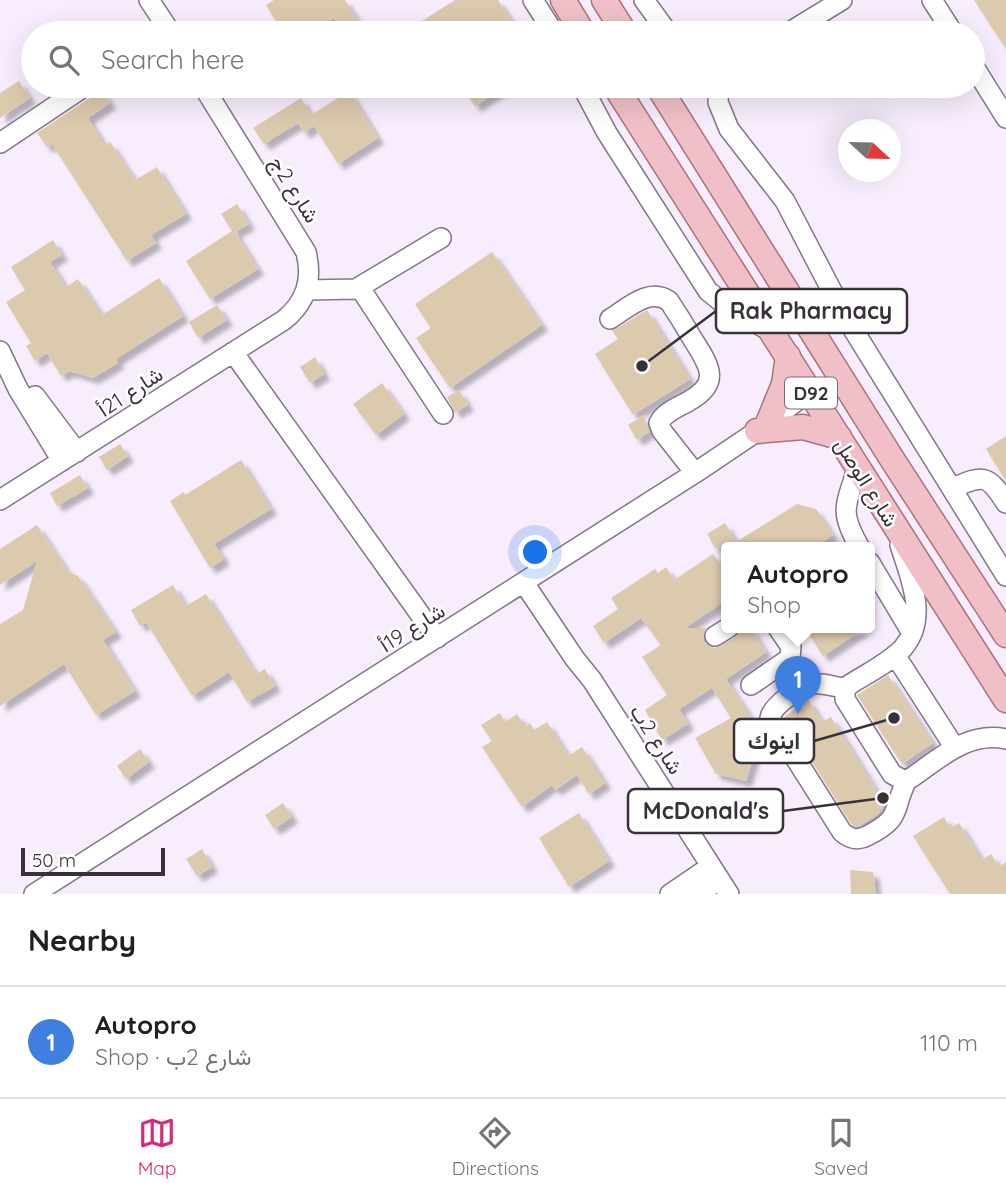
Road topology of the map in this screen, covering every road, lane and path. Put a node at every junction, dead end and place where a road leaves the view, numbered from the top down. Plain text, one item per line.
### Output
1 (149, 0) edge
2 (533, 0) edge
3 (563, 0) edge
4 (604, 0) edge
5 (644, 0) edge
6 (842, 0) edge
7 (932, 0) edge
8 (161, 21) edge
9 (546, 21) edge
10 (576, 21) edge
11 (617, 21) edge
12 (659, 21) edge
13 (808, 21) edge
14 (945, 21) edge
15 (985, 84) edge
16 (67, 98) edge
17 (210, 98) edge
18 (588, 98) edge
19 (623, 98) edge
20 (666, 98) edge
21 (718, 98) edge
22 (1006, 118) edge
23 (0, 143) edge
24 (441, 238) dead end
25 (360, 288) junction
26 (307, 290) junction
27 (610, 320) dead end
28 (772, 332) junction
29 (233, 352) junction
30 (3, 356) edge
31 (788, 356) junction
32 (810, 391) junction
33 (443, 414) dead end
34 (762, 427) junction
35 (839, 437) junction
36 (69, 457) junction
37 (892, 460) junction
38 (858, 466) junction
39 (695, 473) junction
40 (953, 488) junction
41 (0, 500) edge
42 (1006, 503) edge
43 (895, 527) junction
44 (856, 542) edge
45 (875, 572) edge
46 (1006, 576) edge
47 (529, 580) junction
48 (781, 633) edge
49 (912, 633) junction
50 (1006, 635) edge
51 (437, 638) junction
52 (895, 655) junction
53 (751, 685) dead end
54 (847, 688) junction
55 (1006, 700) edge
56 (1006, 739) edge
57 (955, 748) junction
58 (907, 780) junction
59 (720, 880) edge
60 (34, 894) edge
61 (670, 894) edge
62 (696, 894) edge

1 - 8 street
2 - 9 street
3 - 10 main road
4 - 11 main road
5 - 12 street
6 - 13 street
7 - 14 street
15 - 22 street
16 - 23 street
17 - 26 street, شارع 2ج
18 - 28 street
19 - 28 main road, شارع الوصل / D92
20 - 37 main road, شارع الوصل / D92
21 - 40 street
24 - 25 street
25 - 26 street
25 - 33 street
26 - 29 street, شارع 21أ
27 - 39 street
28 - 31 main road, شارع الوصل / D92
29 - 36 street, شارع 21أ
29 - 51 street
30 - 36 street
31 - 32 main road, شارع الوصل / D92
31 - 34 main road
32 - 34 street, شارع 19أ
32 - 35 main road, شارع الوصل / D92
32 - 37 main road
34 - 35 main road
34 - 39 street, شارع 19أ
35 - 38 main road, شارع الوصل / D92
36 - 41 street, شارع 21أ
37 - 50 main road, شارع الوصل / D92
38 - 43 main road, شارع الوصل / D92
38 - 44 street
39 - 47 street, شارع 19أ
40 - 42 street
40 - 46 street
43 - 49 street
43 - 55 main road, شارع الوصل / D92
45 - 49 street
47 - 51 street, شارع 19أ
47 - 59 street, شارع 2ب
48 - 53 street
49 - 52 street
51 - 60 street, شارع 19أ
52 - 54 street
52 - 57 street
54 - 58 street
54 - 58 street
56 - 57 street
57 - 58 street
59 - 61 street
59 - 62 street

